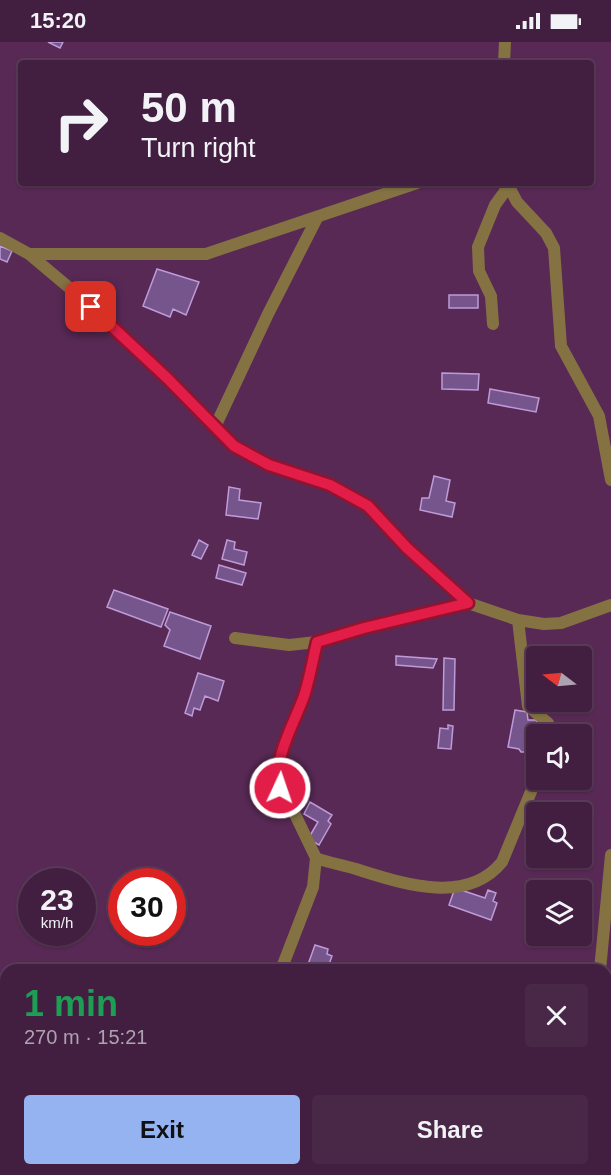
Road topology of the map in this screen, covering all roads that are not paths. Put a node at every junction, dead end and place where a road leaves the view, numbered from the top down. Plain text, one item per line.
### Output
1 (505, 42) edge
2 (504, 60) edge
3 (407, 186) edge
4 (506, 186) edge
5 (508, 186) edge
6 (317, 218) junction
7 (0, 238) edge
8 (29, 254) junction
9 (493, 324) dead end
10 (215, 427) junction
11 (611, 480) edge
12 (468, 603) junction
13 (611, 605) edge
14 (518, 620) junction
15 (235, 638) dead end
16 (317, 642) junction
17 (548, 724) edge
18 (532, 790) edge
19 (611, 855) edge
20 (316, 858) junction
21 (283, 964) edge
22 (601, 964) edge

1 - 2 street
3 - 6 street
4 - 9 street
5 - 11 street
6 - 8 street
6 - 10 street
7 - 8 street
8 - 10 street
10 - 12 street
12 - 14 street
12 - 16 street
13 - 14 street
14 - 17 street
15 - 16 street
16 - 20 street
18 - 20 street
19 - 22 street
20 - 21 street

